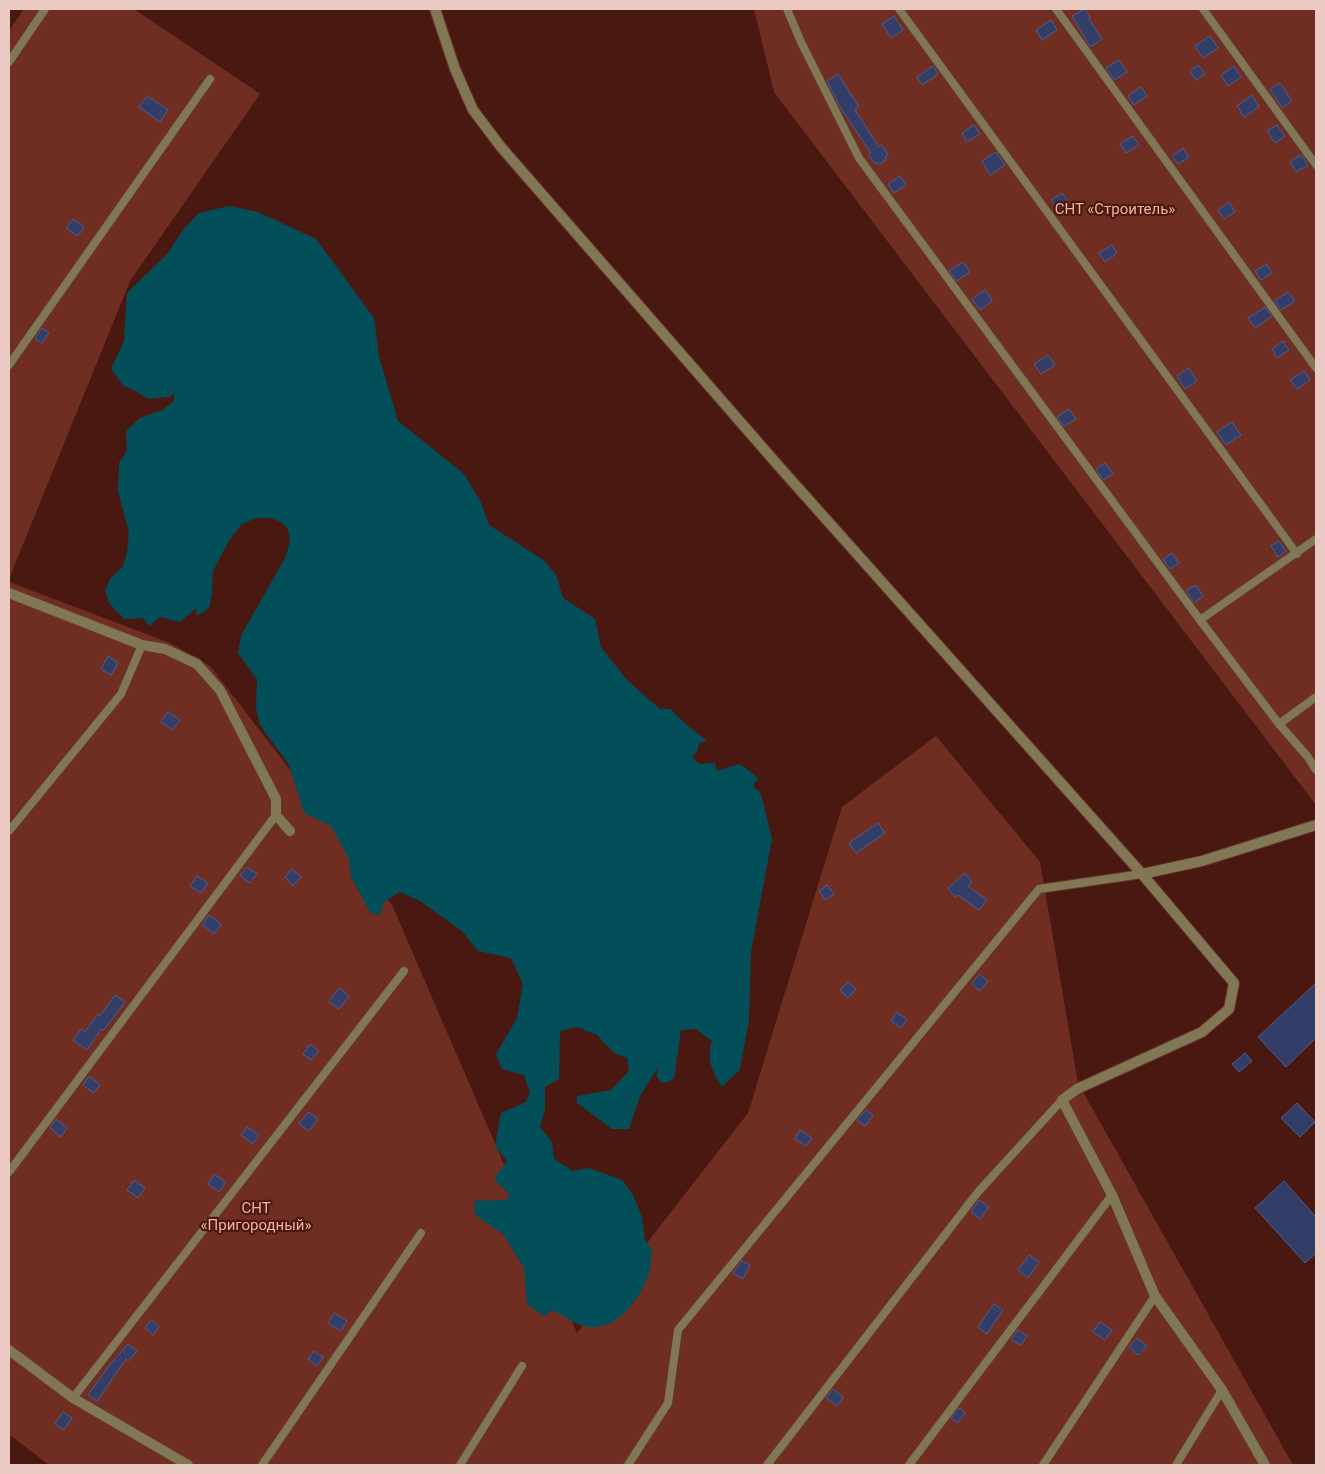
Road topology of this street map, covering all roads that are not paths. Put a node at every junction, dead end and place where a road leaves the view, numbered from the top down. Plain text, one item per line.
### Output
1 (45, 9) edge
2 (435, 9) edge
3 (787, 9) edge
4 (899, 9) edge
5 (1056, 9) edge
6 (1203, 9) edge
7 (9, 62) edge
8 (210, 79) dead end
9 (1316, 165) edge
10 (9, 365) edge
11 (1316, 368) edge
12 (1316, 539) edge
13 (1297, 554) junction
14 (9, 593) edge
15 (1200, 620) junction
16 (142, 644) junction
17 (1316, 697) edge
18 (1279, 724) junction
19 (1316, 770) edge
20 (276, 815) junction
21 (1316, 825) edge
22 (290, 831) dead end
23 (9, 832) edge
24 (1142, 874) junction
25 (404, 971) dead end
26 (1062, 1100) junction
27 (9, 1172) edge
28 (1112, 1195) junction
29 (421, 1233) dead end
30 (1155, 1296) junction
31 (9, 1350) edge
32 (522, 1366) dead end
33 (1222, 1390) junction
34 (73, 1398) junction
35 (188, 1465) edge
36 (262, 1465) edge
37 (460, 1465) edge
38 (628, 1465) edge
39 (767, 1465) edge
40 (909, 1465) edge
41 (1043, 1465) edge
42 (1176, 1465) edge
43 (1265, 1465) edge

1 - 7 lane
2 - 24 street
3 - 15 lane
4 - 13 lane
5 - 11 lane
6 - 9 lane
8 - 10 lane
12 - 13 lane
13 - 15 lane
14 - 16 street
15 - 18 lane
16 - 20 street
16 - 23 lane
17 - 18 lane
18 - 19 lane
20 - 22 street
20 - 27 lane
21 - 24 street
24 - 26 street
24 - 38 lane
25 - 34 lane
26 - 28 street
26 - 39 lane
28 - 30 street
28 - 40 lane
29 - 36 lane
30 - 33 street
30 - 41 lane
31 - 34 street
32 - 37 lane
33 - 42 lane
33 - 43 street
34 - 35 street

